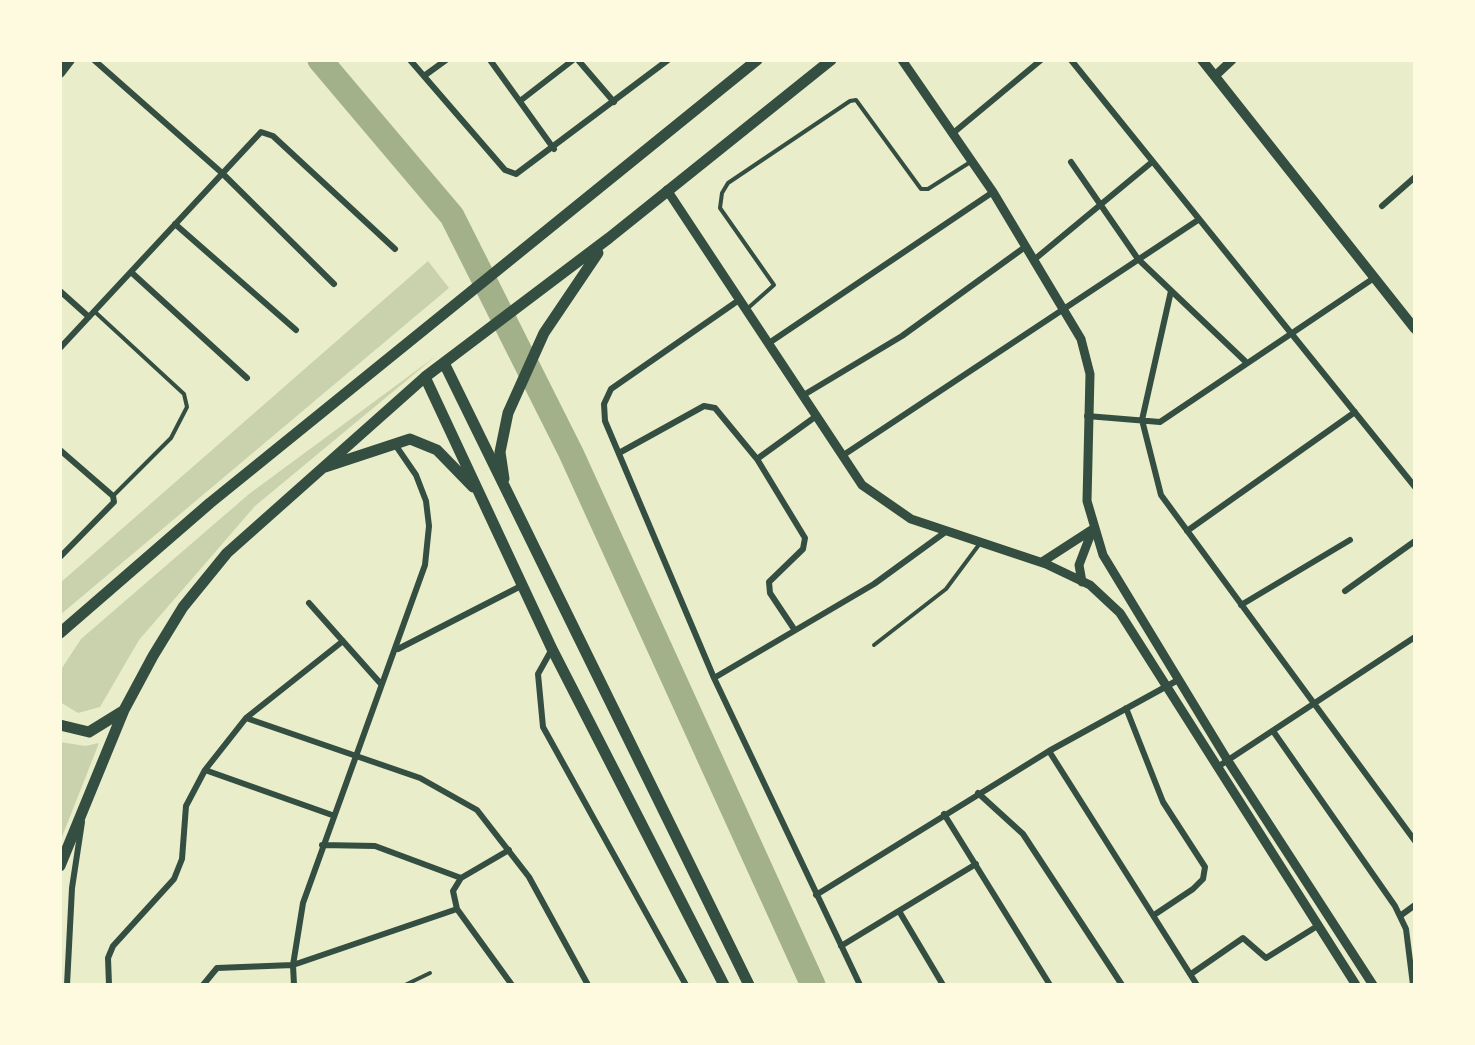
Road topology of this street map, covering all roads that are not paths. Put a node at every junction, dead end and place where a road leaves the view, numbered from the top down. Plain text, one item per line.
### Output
1 (70, 60) edge
2 (94, 60) edge
3 (410, 60) edge
4 (446, 60) edge
5 (490, 60) edge
6 (576, 60) edge
7 (757, 60) edge
8 (831, 60) edge
9 (902, 60) edge
10 (1041, 60) edge
11 (1071, 60) edge
12 (1202, 60) edge
13 (1232, 60) edge
14 (664, 61) edge
15 (60, 73) edge
16 (424, 76) junction
17 (1215, 76) junction
18 (520, 101) junction
19 (614, 102) junction
20 (952, 134) junction
21 (554, 149) junction
22 (972, 161) junction
23 (1071, 162) dead end
24 (1152, 162) junction
25 (222, 174) junction
26 (1415, 177) edge
27 (666, 190) junction
28 (994, 192) junction
29 (1100, 206) junction
30 (1382, 206) dead end
31 (1198, 220) junction
32 (175, 224) junction
33 (610, 238) junction
34 (1026, 246) junction
35 (395, 249) dead end
36 (1035, 259) junction
37 (1138, 259) junction
38 (131, 272) junction
39 (1374, 278) junction
40 (334, 284) dead end
41 (1170, 290) junction
42 (60, 291) edge
43 (743, 305) junction
44 (1064, 308) junction
45 (92, 314) junction
46 (1415, 329) edge
47 (296, 330) dead end
48 (1289, 335) junction
49 (769, 344) junction
50 (60, 348) edge
51 (444, 362) junction
52 (1247, 363) junction
53 (425, 377) junction
54 (247, 378) dead end
55 (802, 396) junction
56 (1355, 412) junction
57 (1087, 416) junction
58 (815, 417) junction
59 (1142, 420) junction
60 (393, 442) junction
61 (60, 450) edge
62 (618, 452) junction
63 (842, 456) junction
64 (757, 459) junction
65 (321, 468) junction
66 (1415, 488) edge
67 (506, 493) junction
68 (114, 496) junction
69 (484, 501) junction
70 (1093, 529) junction
71 (1187, 532) junction
72 (944, 533) junction
73 (1350, 540) dead end
74 (981, 542) junction
75 (1415, 542) edge
76 (60, 557) edge
77 (1042, 562) junction
78 (1082, 582) junction
79 (522, 586) junction
80 (1346, 590) dead end
81 (309, 603) dead end
82 (1240, 605) junction
83 (794, 629) junction
84 (60, 634) edge
85 (1415, 638) edge
86 (343, 641) junction
87 (874, 645) dead end
88 (398, 649) junction
89 (552, 649) junction
90 (714, 678) junction
91 (1178, 680) junction
92 (381, 684) junction
93 (1165, 686) junction
94 (1314, 705) junction
95 (1126, 708) junction
96 (124, 710) junction
97 (246, 718) junction
98 (60, 725) edge
99 (1274, 732) junction
100 (1049, 750) junction
101 (355, 756) junction
102 (1224, 763) junction
103 (205, 770) junction
104 (978, 793) junction
105 (84, 806) junction
106 (944, 814) junction
107 (332, 815) junction
108 (1415, 841) edge
109 (322, 845) junction
110 (509, 850) junction
111 (976, 864) junction
112 (60, 866) edge
113 (461, 878) junction
114 (816, 894) junction
115 (1415, 905) edge
116 (458, 909) junction
117 (899, 911) junction
118 (1154, 915) junction
119 (1400, 917) junction
120 (1320, 925) junction
121 (841, 946) junction
122 (293, 965) junction
123 (430, 973) dead end
124 (1190, 974) junction
125 (67, 985) edge
126 (109, 985) edge
127 (203, 985) edge
128 (294, 985) edge
129 (406, 985) edge
130 (512, 985) edge
131 (588, 985) edge
132 (686, 985) edge
133 (724, 985) edge
134 (749, 985) edge
135 (860, 985) edge
136 (943, 985) edge
137 (1050, 985) edge
138 (1122, 985) edge
139 (1197, 985) edge
140 (1356, 985) edge
141 (1373, 985) edge
142 (1414, 985) edge

1 - 15 main road
2 - 25 street
3 - 16 street
4 - 16 street
5 - 18 street
6 - 18 street
6 - 19 street
7 - 84 highway
8 - 27 highway
9 - 20 street
10 - 20 street
11 - 24 street
12 - 17 main road
13 - 17 street
14 - 19 street
16 - 21 street
17 - 39 main road
18 - 21 street
19 - 21 street
20 - 22 street
22 - 28 street
22 - 43 lane
23 - 29 street
24 - 29 street
24 - 31 street
25 - 32 street
25 - 35 street
25 - 40 street
26 - 30 street
27 - 33 highway
27 - 43 street
28 - 34 street
28 - 49 street
29 - 36 street
29 - 37 street
31 - 37 street
31 - 48 street
32 - 38 street
32 - 47 street
33 - 51 highway
33 - 67 highway
34 - 36 street
34 - 55 street
36 - 44 street
37 - 41 street
37 - 44 street
38 - 45 street
38 - 54 street
39 - 46 main road
39 - 48 street
41 - 52 street
41 - 59 street
42 - 45 street
43 - 49 street
43 - 62 street
44 - 57 street
44 - 63 street
45 - 50 street
45 - 68 lane
48 - 52 street
48 - 56 street
49 - 55 street
51 - 53 highway
51 - 67 highway
52 - 59 street
53 - 65 highway
53 - 69 highway
55 - 58 street
56 - 66 street
56 - 71 street
57 - 59 street
57 - 70 street
58 - 63 street
58 - 64 street
59 - 71 street
60 - 65 highway
60 - 69 highway
60 - 88 street
61 - 68 street
62 - 64 street
62 - 90 street
63 - 72 street
64 - 83 street
65 - 96 highway
67 - 134 highway
68 - 76 street
69 - 79 highway
70 - 77 street
70 - 78 street
70 - 91 street
71 - 82 street
72 - 74 street
72 - 83 street
73 - 82 street
74 - 77 street
74 - 87 lane
75 - 80 street
77 - 78 street
78 - 93 street
79 - 88 street
79 - 89 highway
81 - 86 street
82 - 94 street
83 - 90 street
85 - 94 street
86 - 92 street
86 - 97 street
88 - 92 street
89 - 132 street
89 - 133 highway
90 - 114 street
91 - 93 street
91 - 102 street
92 - 101 street
93 - 95 street
93 - 102 street
94 - 99 street
94 - 108 street
95 - 100 street
95 - 118 street
96 - 98 highway
96 - 105 highway
97 - 101 street
97 - 103 street
99 - 102 street
99 - 119 street
100 - 104 street
100 - 118 street
101 - 107 street
101 - 110 street
102 - 120 street
102 - 141 street
103 - 107 street
103 - 126 street
104 - 106 street
104 - 138 street
105 - 112 highway
105 - 125 street
106 - 111 street
106 - 114 street
107 - 109 street
109 - 113 street
109 - 122 street
110 - 113 street
110 - 131 street
111 - 117 street
111 - 137 street
113 - 116 street
114 - 121 street
115 - 119 street
116 - 122 street
116 - 130 street
117 - 121 street
117 - 136 street
118 - 124 street
119 - 142 street
120 - 124 street
120 - 140 street
121 - 135 street
122 - 127 street
122 - 128 street
123 - 129 lane
124 - 139 street

